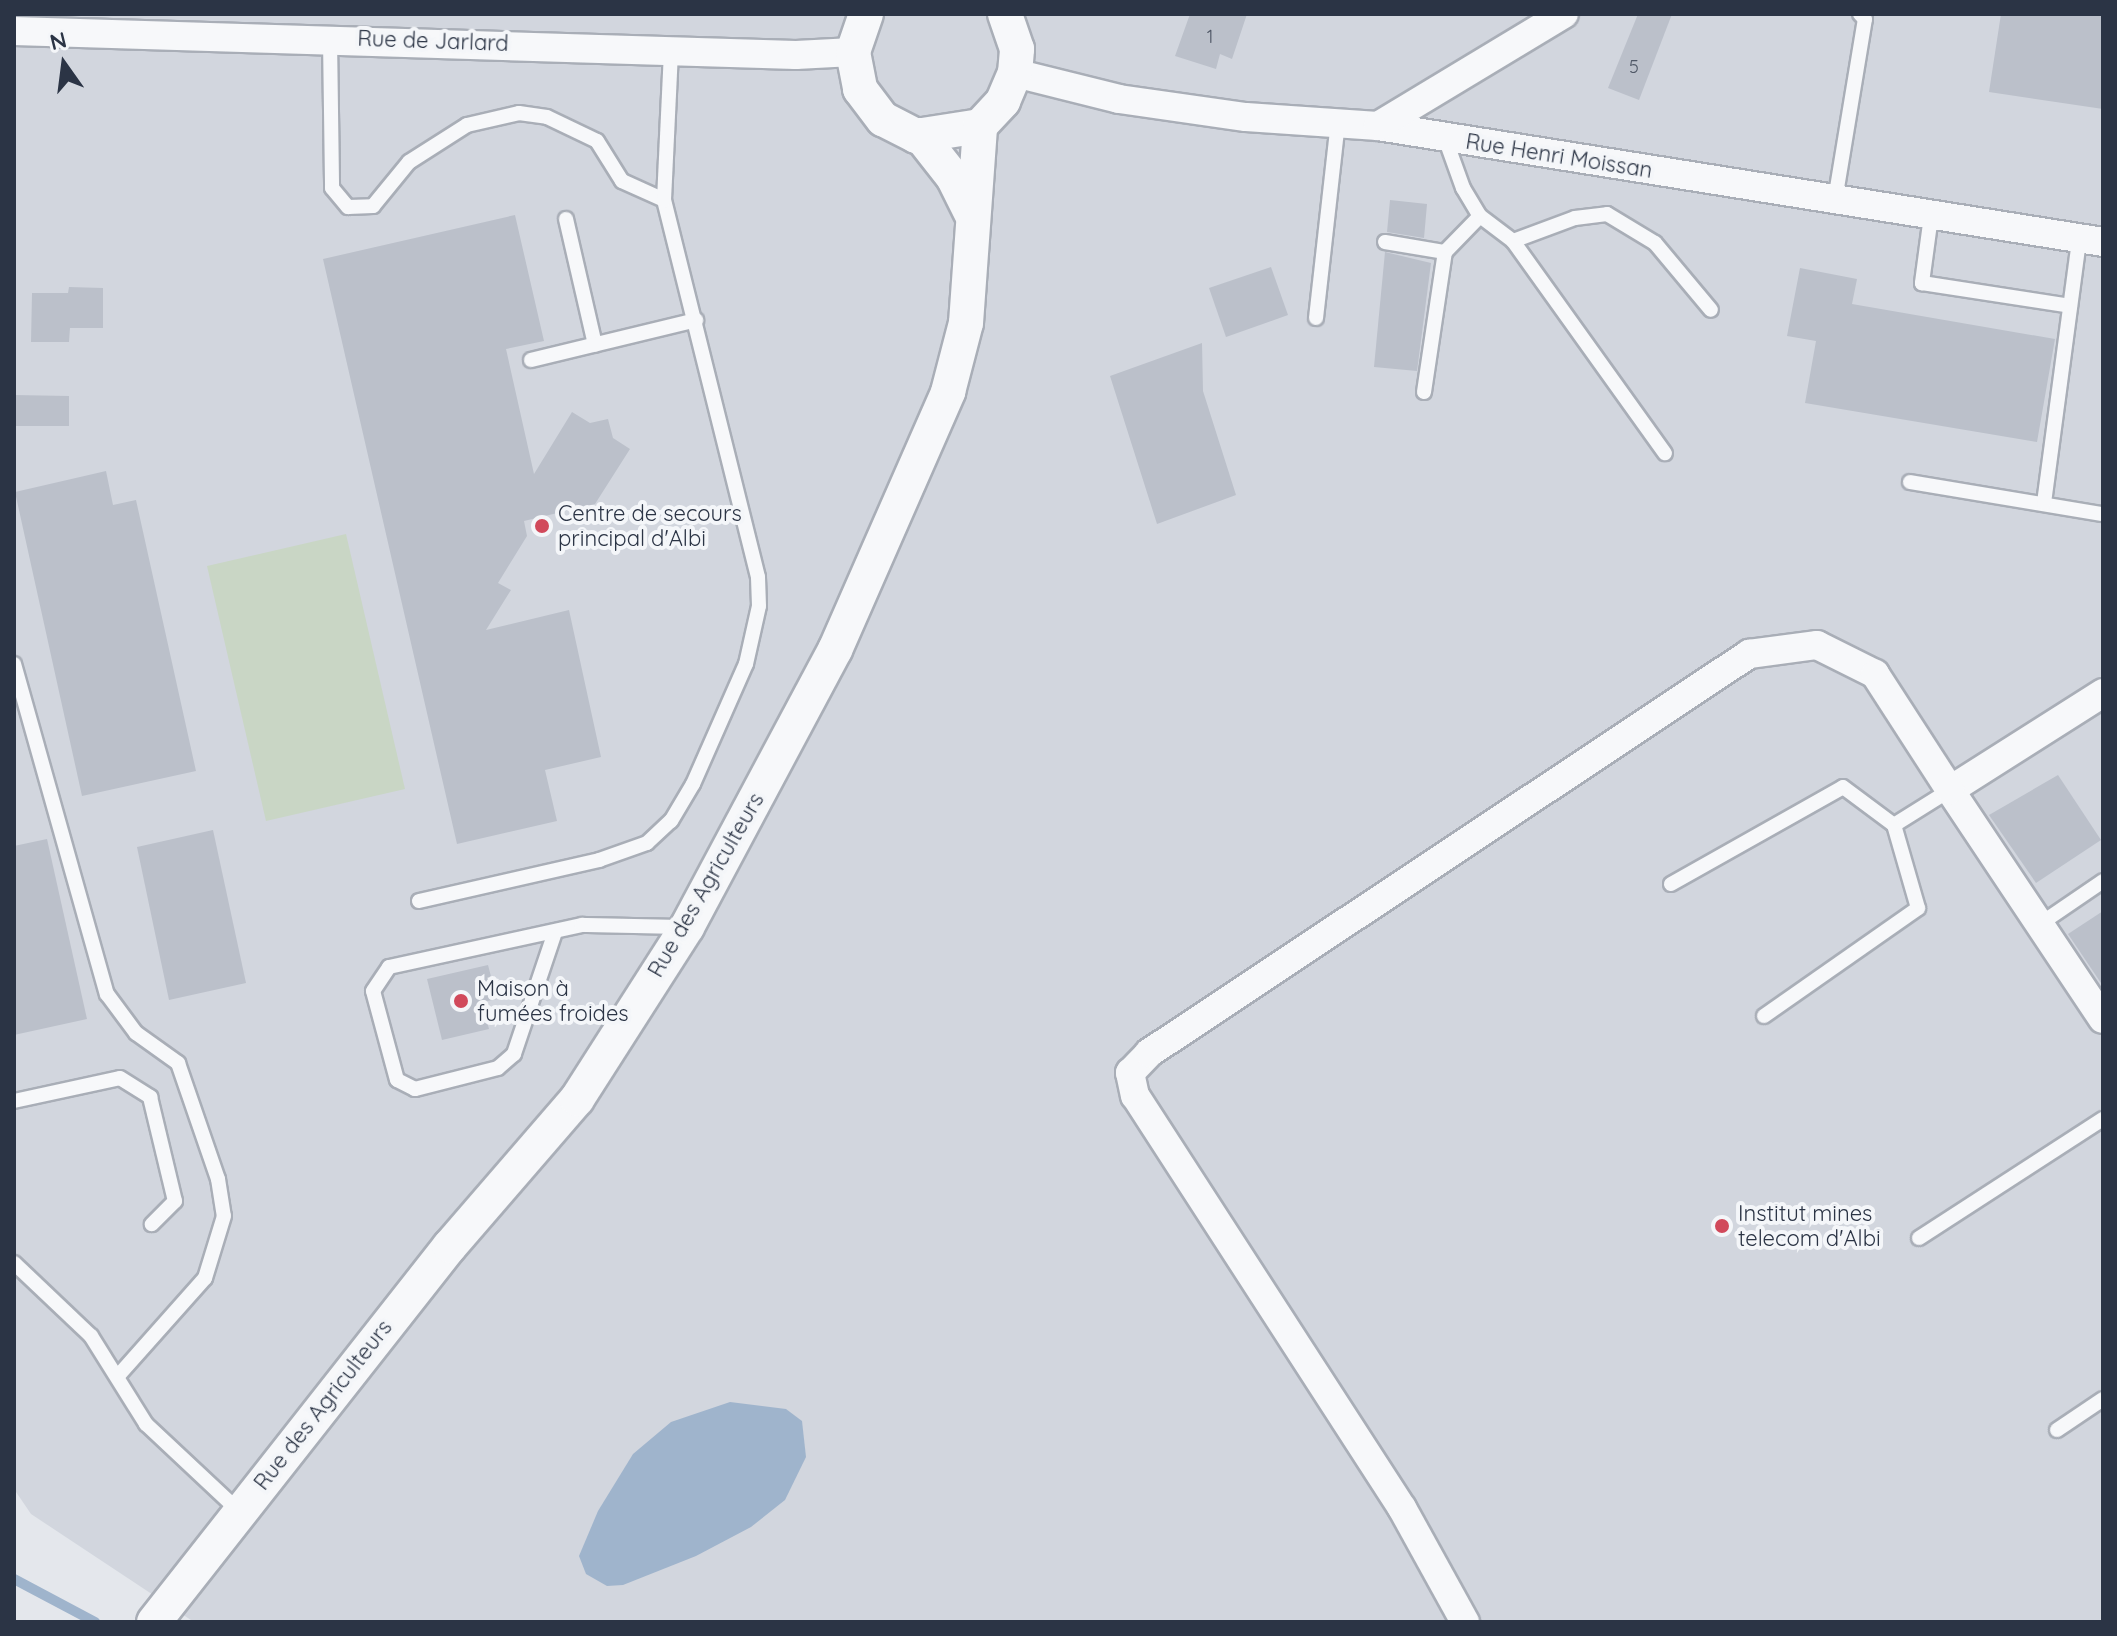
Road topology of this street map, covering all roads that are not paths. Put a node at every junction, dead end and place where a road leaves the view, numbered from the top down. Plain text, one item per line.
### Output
1 (866, 14) edge
2 (1005, 14) edge
3 (1564, 14) edge
4 (1860, 14) edge
5 (14, 31) edge
6 (330, 38) junction
7 (671, 50) junction
8 (853, 52) junction
9 (1015, 73) junction
10 (1338, 123) junction
11 (980, 126) junction
12 (1378, 126) junction
13 (920, 135) junction
14 (1445, 138) junction
15 (664, 200) junction
16 (1835, 200) junction
17 (971, 213) junction
18 (1480, 216) junction
19 (1931, 216) junction
20 (566, 219) dead end
21 (1513, 241) junction
22 (2091, 241) edge
23 (1385, 242) dead end
24 (1445, 252) junction
25 (2070, 306) junction
26 (1711, 310) dead end
27 (1316, 318) dead end
28 (696, 320) junction
29 (595, 345) junction
30 (531, 360) dead end
31 (1424, 392) dead end
32 (1665, 453) dead end
33 (1910, 482) dead end
34 (2044, 503) junction
35 (2101, 514) dead end
36 (14, 664) edge
37 (2103, 693) edge
38 (1950, 790) junction
39 (1894, 825) junction
40 (2103, 881) edge
41 (1671, 884) dead end
42 (419, 901) dead end
43 (2040, 924) junction
44 (687, 927) junction
45 (555, 932) junction
46 (1764, 1016) dead end
47 (2103, 1019) edge
48 (14, 1101) edge
49 (2103, 1119) edge
50 (152, 1224) dead end
51 (1919, 1238) dead end
52 (14, 1263) edge
53 (119, 1375) junction
54 (2103, 1399) edge
55 (2057, 1430) dead end
56 (239, 1511) junction
57 (159, 1615) edge
58 (1465, 1622) edge

1 - 8 street
2 - 9 street
3 - 12 street
4 - 16 lane
5 - 6 street, Rue de Jarlard
6 - 7 street, Rue de Jarlard
6 - 15 lane
7 - 8 street, Rue de Jarlard
7 - 15 lane
8 - 13 street, Rue des Agriculteurs
9 - 10 street, Rue Henri Moissan
9 - 11 street
10 - 12 street, Rue Henri Moissan
10 - 27 lane
11 - 13 street
11 - 17 street, Rue des Agriculteurs
12 - 14 street, Rue Henri Moissan
13 - 17 street, Rue des Agriculteurs
14 - 16 street, Rue Henri Moissan
14 - 18 lane
15 - 28 lane
16 - 19 street, Rue Henri Moissan
17 - 44 street, Rue des Agriculteurs
18 - 21 lane
18 - 24 lane
19 - 22 street, Rue Henri Moissan
19 - 25 lane
20 - 29 lane
21 - 26 lane
21 - 32 lane
22 - 25 lane
23 - 24 lane
24 - 31 lane
25 - 34 lane
28 - 29 lane
28 - 42 lane
29 - 30 lane
33 - 34 lane
34 - 35 lane
36 - 53 lane
37 - 38 street
38 - 39 lane
38 - 43 street
38 - 58 street
39 - 41 lane
39 - 46 lane
40 - 43 lane
43 - 47 street
44 - 45 lane
44 - 56 street, Rue des Agriculteurs
45 - 45 lane
48 - 50 lane
49 - 51 lane
52 - 53 lane
53 - 56 lane
54 - 55 lane
56 - 57 street, Rue des Agriculteurs

